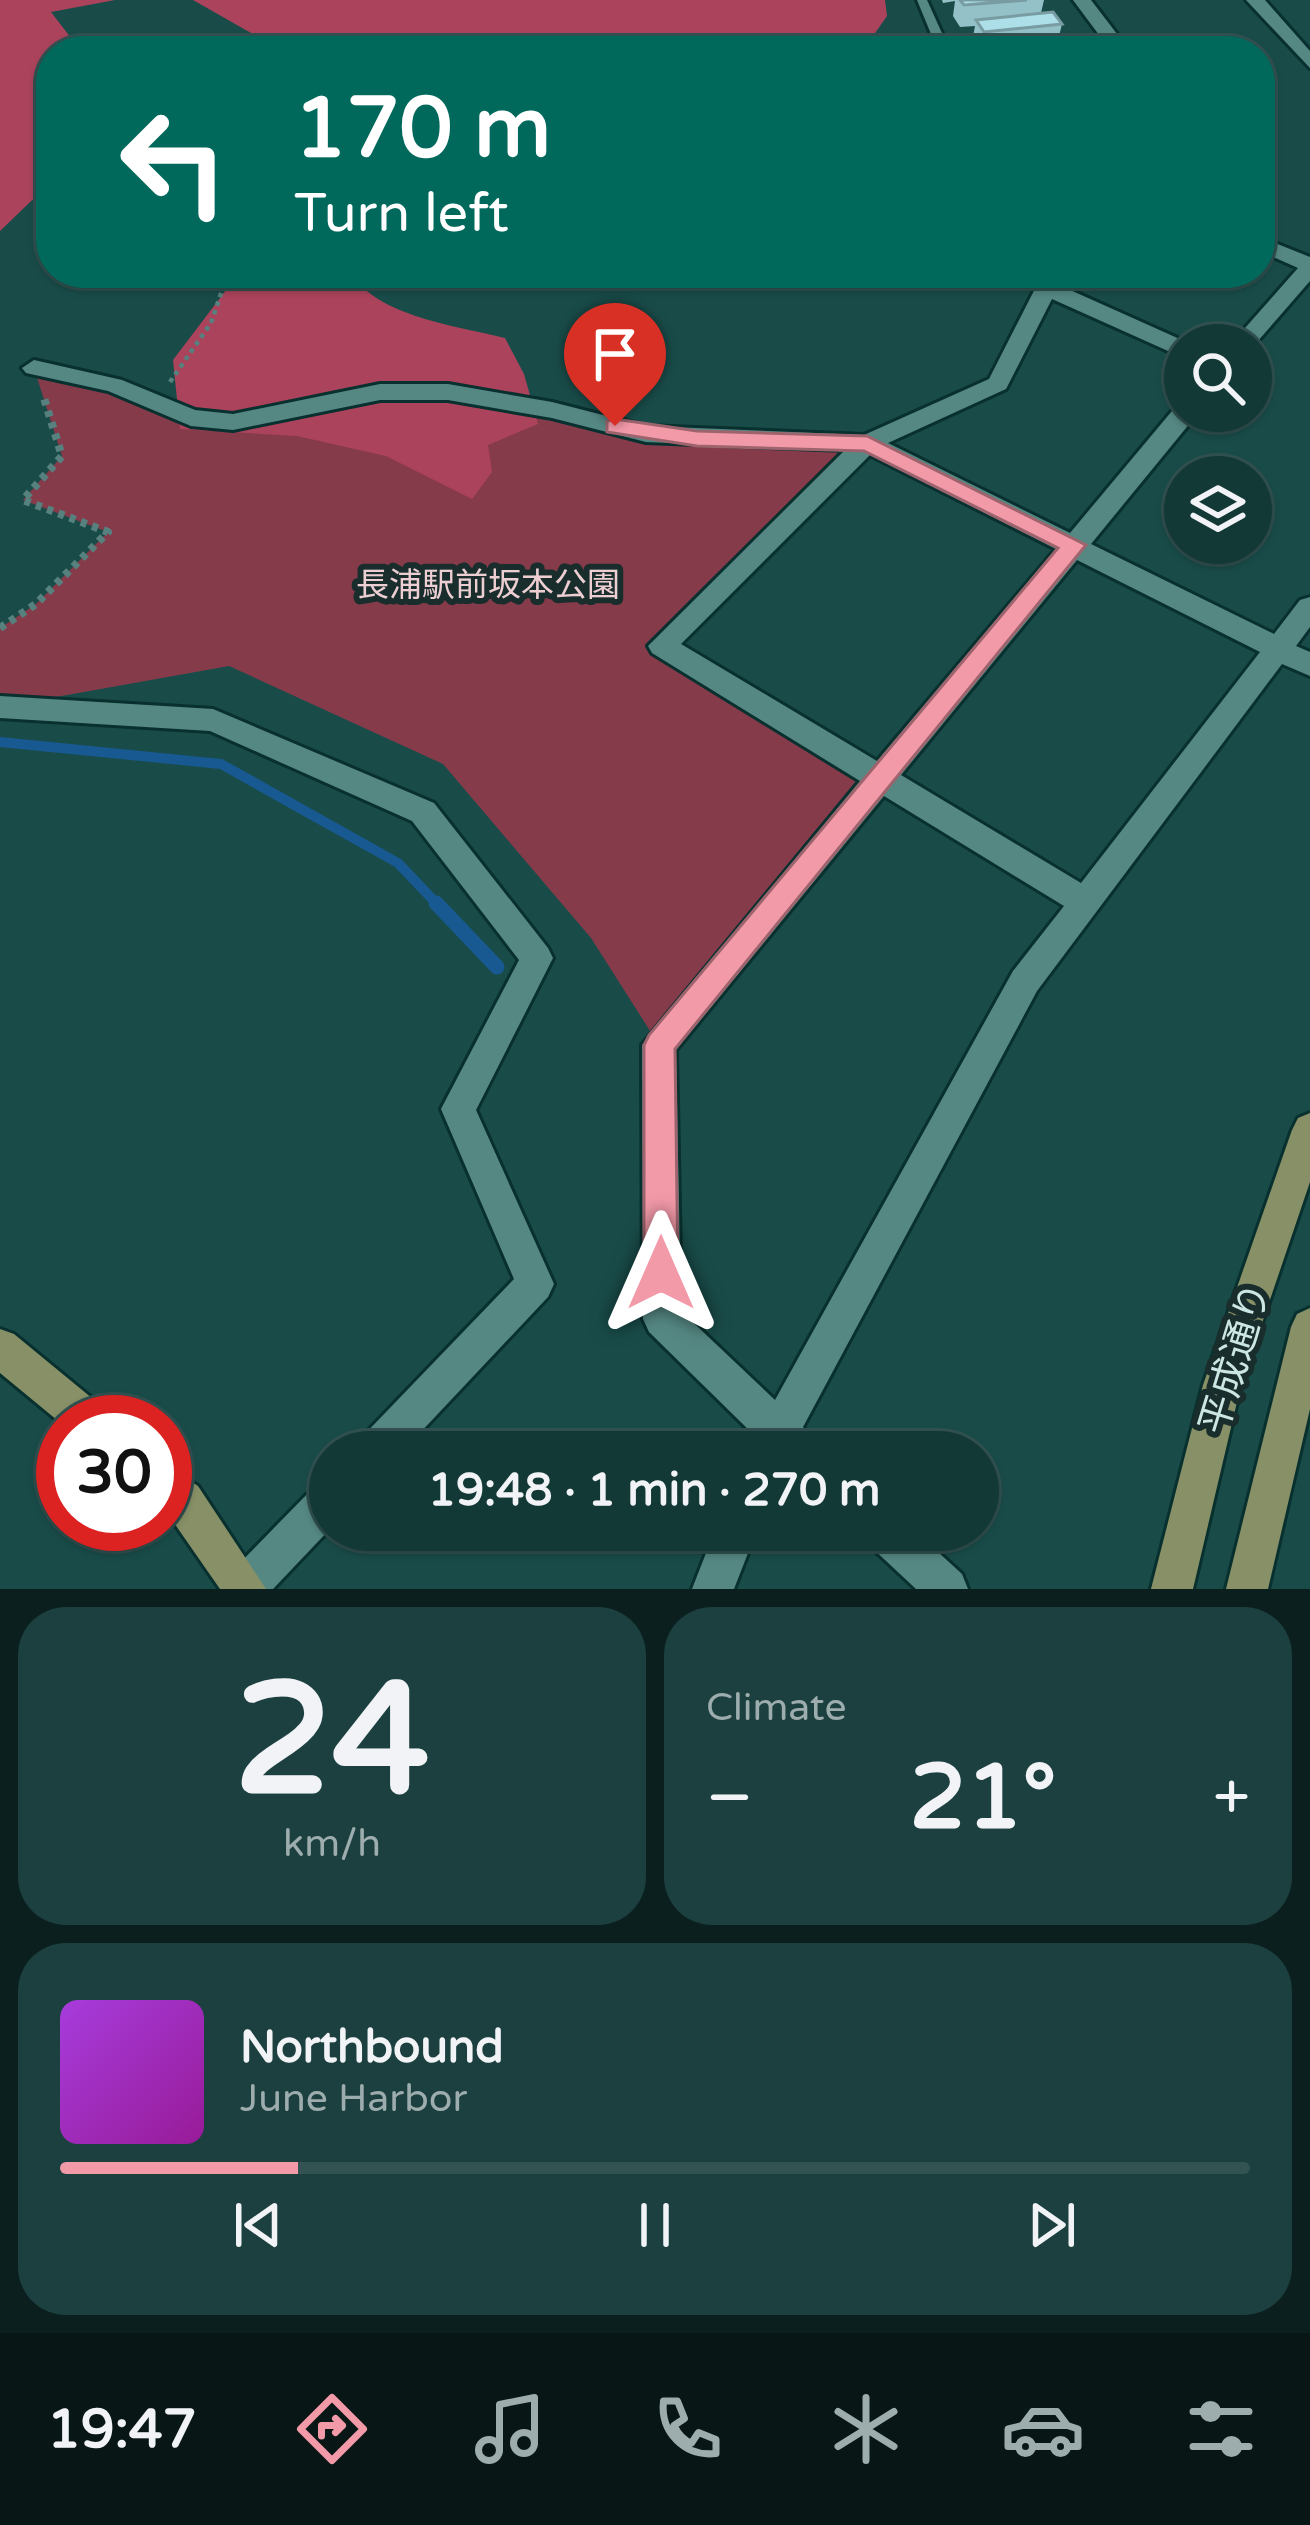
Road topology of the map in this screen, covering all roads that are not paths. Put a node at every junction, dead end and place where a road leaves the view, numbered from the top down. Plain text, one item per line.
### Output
1 (922, 0) edge
2 (1082, 0) edge
3 (1255, 0) edge
4 (938, 36) edge
5 (1110, 36) edge
6 (1309, 59) edge
7 (1275, 250) edge
8 (1310, 266) edge
9 (1046, 288) edge
10 (1065, 288) edge
11 (1260, 324) edge
12 (1164, 339) edge
13 (34, 368) road end
14 (1168, 432) edge
15 (867, 443) junction
16 (1074, 545) junction
17 (1310, 607) edge
18 (1295, 657) edge
19 (0, 707) edge
20 (883, 778) junction
21 (1085, 902) junction
22 (1310, 1130) edge
23 (1310, 1327) edge
24 (0, 1348) edge
25 (57, 1395) edge
26 (395, 1431) edge
27 (768, 1431) edge
28 (788, 1431) edge
29 (192, 1512) edge
30 (309, 1521) edge
31 (728, 1551) edge
32 (906, 1551) edge
33 (244, 1589) edge
34 (713, 1589) edge
35 (947, 1589) edge
36 (1172, 1589) edge
37 (1247, 1589) edge

1 - 4 lane
2 - 5 street
3 - 6 street
7 - 8 street
8 - 11 street
9 - 15 street
10 - 12 street
13 - 15 street
14 - 16 street
15 - 16 street
15 - 20 street
16 - 18 street
16 - 20 street
17 - 18 street
18 - 21 street
19 - 26 street
20 - 21 street
20 - 27 street
21 - 28 street
22 - 36 street, 平成通り
23 - 37 street, 平成通り
24 - 25 street
29 - 33 street
30 - 33 street
31 - 34 street
32 - 35 street

